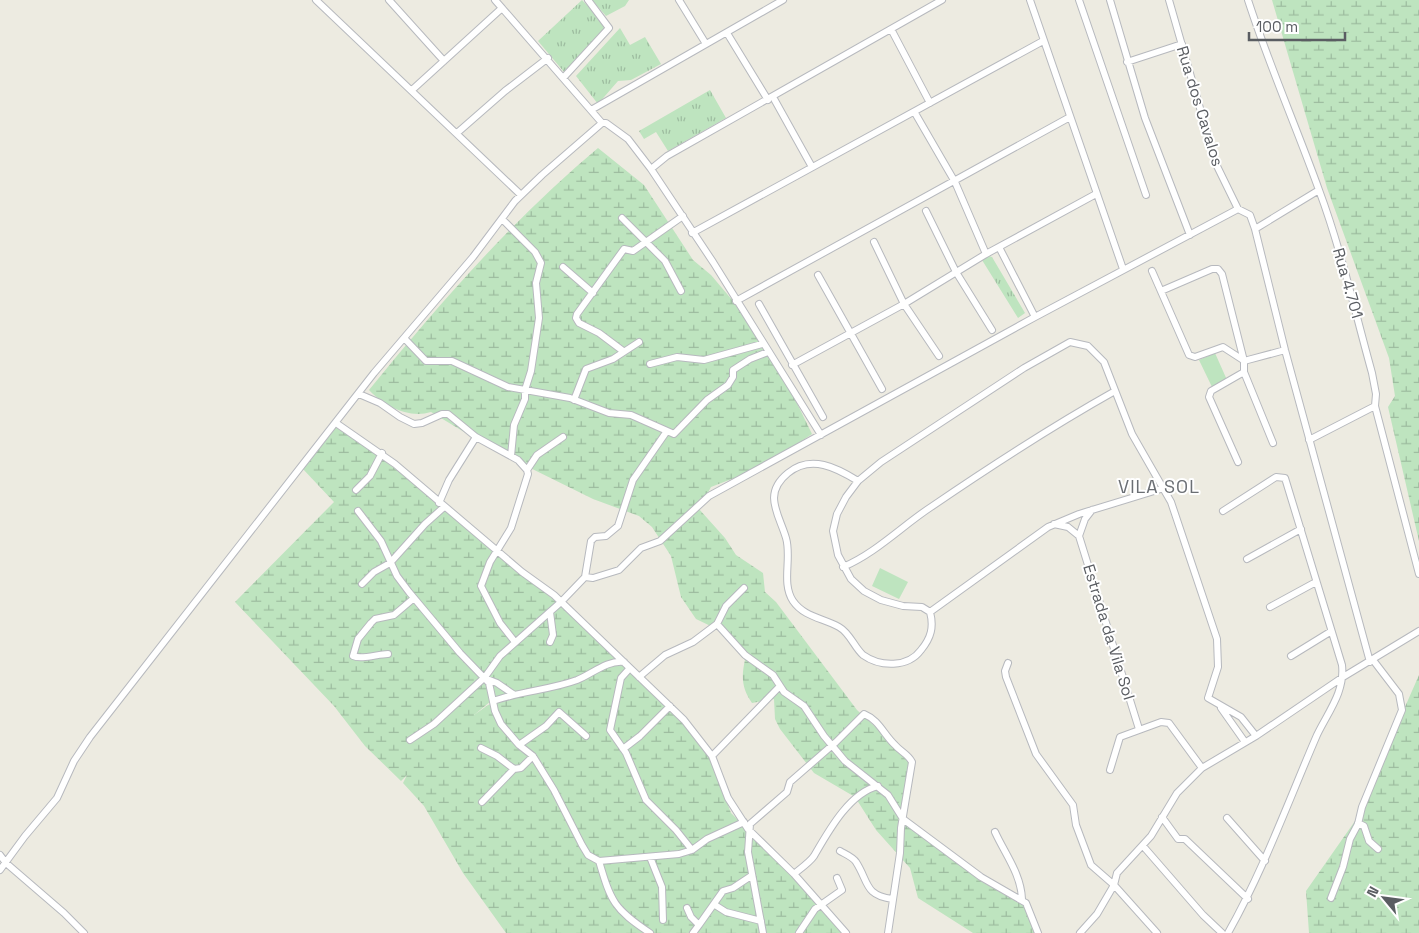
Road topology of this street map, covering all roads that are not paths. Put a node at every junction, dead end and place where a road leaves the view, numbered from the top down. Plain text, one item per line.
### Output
1 (316, 0) edge
2 (389, 0) edge
3 (495, 0) edge
4 (588, 0) edge
5 (679, 0) edge
6 (783, 0) edge
7 (942, 0) edge
8 (1030, 0) edge
9 (1079, 0) edge
10 (1110, 0) edge
11 (1168, 0) edge
12 (1248, 0) edge
13 (502, 8) junction
14 (891, 29) junction
15 (727, 33) junction
16 (1043, 41) junction
17 (706, 44) junction
18 (1182, 44) junction
19 (548, 58) junction
20 (444, 61) junction
21 (1127, 62) junction
22 (564, 77) junction
23 (412, 90) junction
24 (771, 98) junction
25 (930, 103) junction
26 (592, 110) junction
27 (914, 113) junction
28 (1070, 117) junction
29 (602, 123) junction
30 (457, 133) junction
31 (812, 167) junction
32 (651, 169) junction
33 (955, 182) junction
34 (1320, 190) junction
35 (1096, 194) junction
36 (521, 195) junction
37 (1146, 195) dead end
38 (1238, 209) junction
39 (926, 211) dead end
40 (683, 216) junction
41 (622, 218) dead end
42 (502, 219) junction
43 (1255, 229) junction
44 (692, 233) junction
45 (1190, 234) junction
46 (646, 240) junction
47 (874, 242) dead end
48 (1000, 247) junction
49 (986, 254) junction
50 (563, 267) dead end
51 (1123, 269) junction
52 (1152, 271) dead end
53 (956, 272) junction
54 (818, 275) dead end
55 (681, 291) dead end
56 (1161, 291) junction
57 (593, 293) junction
58 (736, 301) junction
59 (759, 304) dead end
60 (904, 304) junction
61 (1035, 317) junction
62 (992, 330) dead end
63 (850, 334) junction
64 (404, 338) junction
65 (639, 342) dead end
66 (762, 344) junction
67 (1285, 350) junction
68 (623, 351) junction
69 (768, 352) junction
70 (939, 356) dead end
71 (1244, 361) junction
72 (650, 364) dead end
73 (792, 365) junction
74 (1244, 372) junction
75 (882, 388) dead end
76 (525, 390) junction
77 (1115, 391) junction
78 (359, 394) junction
79 (574, 400) junction
80 (1375, 406) junction
81 (823, 417) dead end
82 (336, 423) junction
83 (667, 430) junction
84 (820, 435) junction
85 (476, 437) junction
86 (563, 437) dead end
87 (1310, 440) junction
88 (1273, 443) dead end
89 (382, 453) junction
90 (511, 456) junction
91 (1238, 462) dead end
92 (527, 470) junction
93 (858, 481) junction
94 (1164, 488) junction
95 (356, 490) dead end
96 (442, 505) junction
97 (1092, 509) junction
98 (358, 511) dead end
99 (1223, 511) dead end
100 (1054, 524) junction
101 (1301, 529) junction
102 (1080, 536) junction
103 (496, 551) junction
104 (1247, 559) dead end
105 (390, 563) junction
106 (843, 567) junction
107 (1419, 574) edge
108 (585, 577) junction
109 (1316, 582) junction
110 (362, 584) dead end
111 (744, 588) dead end
112 (414, 598) junction
113 (561, 602) junction
114 (1270, 607) dead end
115 (550, 612) junction
116 (930, 612) junction
117 (717, 624) junction
118 (1419, 631) edge
119 (1330, 632) junction
120 (516, 642) junction
121 (550, 642) dead end
122 (388, 654) dead end
123 (1291, 656) dead end
124 (1371, 661) junction
125 (624, 662) junction
126 (1008, 663) dead end
127 (630, 668) junction
128 (639, 677) junction
129 (1343, 677) junction
130 (486, 678) junction
131 (780, 686) junction
132 (513, 694) junction
133 (493, 701) junction
134 (670, 706) junction
135 (1218, 706) junction
136 (1138, 729) junction
137 (586, 736) dead end
138 (1256, 736) junction
139 (410, 740) dead end
140 (1244, 742) junction
141 (831, 745) junction
142 (519, 746) junction
143 (481, 748) dead end
144 (623, 749) junction
145 (533, 756) junction
146 (712, 756) junction
147 (1202, 768) junction
148 (514, 769) junction
149 (1110, 770) dead end
150 (878, 786) junction
151 (482, 802) dead end
152 (1162, 817) junction
153 (1227, 818) dead end
154 (903, 820) junction
155 (744, 822) junction
156 (1358, 823) junction
157 (748, 829) junction
158 (994, 832) dead end
159 (1143, 846) junction
160 (1378, 849) dead end
161 (692, 850) junction
162 (840, 851) dead end
163 (0, 855) edge
164 (650, 857) junction
165 (599, 861) junction
166 (1265, 861) junction
167 (6, 863) junction
168 (0, 870) edge
169 (794, 874) junction
170 (751, 876) junction
171 (837, 878) dead end
172 (1114, 885) junction
173 (1331, 898) dead end
174 (892, 899) junction
175 (1248, 899) junction
176 (1022, 900) junction
177 (822, 903) junction
178 (715, 905) junction
179 (688, 908) dead end
180 (663, 920) dead end
181 (761, 921) junction
182 (699, 925) junction
183 (84, 933) edge
184 (650, 933) edge
185 (693, 933) edge
186 (763, 933) edge
187 (799, 933) edge
188 (846, 933) edge
189 (888, 933) edge
190 (1038, 933) edge
191 (1080, 933) edge
192 (1157, 933) edge
193 (1222, 933) edge
194 (1228, 933) edge

1 - 23 street
2 - 20 street
3 - 13 street
4 - 22 street
5 - 17 street
6 - 15 street
7 - 14 street
8 - 16 street
9 - 37 street
10 - 21 street
11 - 18 street, Rua dos Cavalos
12 - 34 street, Rua 4.701
13 - 19 street
13 - 20 street
14 - 24 street
14 - 25 street
15 - 17 street
15 - 24 street
16 - 25 street
16 - 28 street
17 - 26 street
18 - 21 street
18 - 38 street, Rua dos Cavalos
19 - 22 street
19 - 30 street
20 - 23 street
21 - 45 street
22 - 26 street
23 - 30 street
24 - 31 street
24 - 32 street
25 - 27 street
26 - 29 street
27 - 31 street
27 - 33 street
28 - 33 street
28 - 35 street
29 - 32 street
29 - 36 street
30 - 36 street
31 - 44 street
32 - 40 street
33 - 49 street
33 - 58 street
34 - 43 street
34 - 80 street, Rua 4.701
35 - 48 street
35 - 51 street
36 - 42 street
38 - 43 street, Rua dos Cavalos
38 - 45 street
39 - 53 street
40 - 44 street
40 - 46 street
41 - 46 street
42 - 64 street
42 - 76 street
43 - 67 street
44 - 58 street
45 - 51 street
46 - 55 street
46 - 57 street
47 - 60 street
48 - 49 street
48 - 61 street
49 - 53 street
50 - 57 street
51 - 61 street
52 - 56 street
53 - 60 street
53 - 62 street
54 - 63 street
56 - 71 street
56 - 71 street
57 - 68 street
58 - 66 street
59 - 73 street
60 - 63 street
60 - 70 street
61 - 84 street
63 - 73 street
63 - 75 street
64 - 76 street
64 - 78 street
65 - 68 street
66 - 69 street
66 - 72 street
67 - 71 street
67 - 87 street
68 - 79 street
69 - 83 street
69 - 84 street
71 - 74 street
73 - 81 street
74 - 88 street
74 - 91 street
76 - 79 street
76 - 90 street
77 - 93 street
77 - 94 street
77 - 106 street
78 - 82 street
78 - 85 street
79 - 83 street
80 - 87 street
80 - 107 street, Rua 4.701
82 - 89 street
82 - 167 street
83 - 108 street
84 - 108 street
85 - 90 street
85 - 96 street
86 - 92 street
87 - 124 street
89 - 95 street
89 - 96 street
90 - 92 street
92 - 103 street
93 - 106 street
93 - 116 street
94 - 97 street
94 - 135 street
96 - 103 street
96 - 105 street
97 - 100 street
97 - 102 street
98 - 105 street
99 - 101 street
100 - 102 street
100 - 116 street
101 - 104 street
101 - 109 street
102 - 136 street, Estrada da Vila Sol
103 - 113 street
103 - 120 street
105 - 110 street
105 - 112 street
106 - 116 street
108 - 113 street
109 - 114 street
109 - 119 street
111 - 117 street
112 - 122 street
112 - 130 street
113 - 115 street
113 - 125 street
115 - 120 street
115 - 121 street
117 - 128 street
117 - 131 street
118 - 124 street
119 - 123 street
119 - 129 street
120 - 130 street
124 - 129 street
124 - 156 street
125 - 127 street
125 - 132 street
126 - 172 street
127 - 128 street
127 - 144 street
128 - 134 street
129 - 138 street
129 - 166 street
130 - 132 street
130 - 133 street
130 - 139 street
131 - 141 street
131 - 146 street
132 - 133 street
133 - 142 street
134 - 144 street
134 - 146 street
135 - 138 street
135 - 140 street
136 - 147 street
136 - 149 street
137 - 142 street
138 - 140 street
140 - 147 street
141 - 150 street
141 - 154 street
141 - 157 street
142 - 145 street
143 - 148 street
144 - 161 street
145 - 148 street
145 - 165 street
146 - 155 street
147 - 152 street
148 - 151 street
150 - 154 street
150 - 169 street
152 - 159 street
152 - 175 street
153 - 166 street
154 - 174 street
154 - 176 street
155 - 157 street
155 - 161 street
156 - 160 street
156 - 173 street
157 - 169 street
157 - 170 street
158 - 176 street
159 - 172 street
159 - 193 street
161 - 164 street
162 - 174 street
163 - 167 street
164 - 165 street
164 - 180 street
165 - 184 street
166 - 175 street
167 - 168 street
167 - 183 street
169 - 177 street
170 - 178 street
170 - 181 street
171 - 177 street
172 - 191 street
172 - 192 street
174 - 189 street
175 - 194 street
176 - 190 street
177 - 187 street
177 - 188 street
178 - 181 street
178 - 182 street
179 - 182 street
181 - 186 street
182 - 185 street

